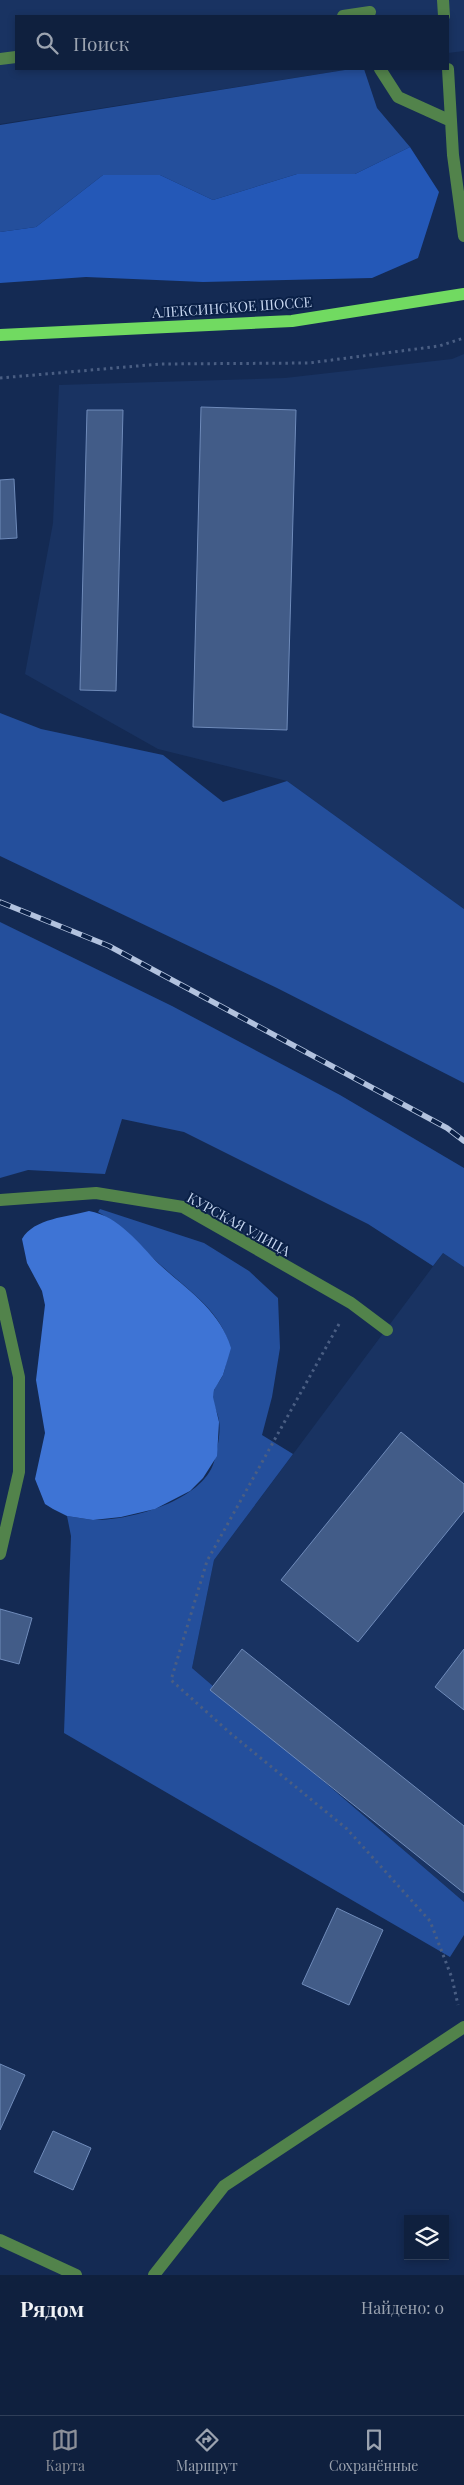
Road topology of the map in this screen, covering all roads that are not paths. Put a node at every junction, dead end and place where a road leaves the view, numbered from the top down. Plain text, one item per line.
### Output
1 (443, 0) edge
2 (370, 9) edge
3 (346, 15) edge
4 (444, 15) edge
5 (15, 57) edge
6 (0, 59) edge
7 (381, 70) edge
8 (448, 70) edge
9 (451, 121) junction
10 (464, 236) edge
11 (464, 294) edge
12 (0, 335) edge
13 (0, 1200) edge
14 (0, 1292) edge
15 (387, 1330) dead end
16 (0, 1554) edge
17 (464, 2028) edge
18 (0, 2240) edge
19 (76, 2275) edge
20 (154, 2275) edge

1 - 4 street
2 - 3 street
5 - 6 street
7 - 9 street
8 - 9 street
9 - 10 street
11 - 12 main road, АЛЕКСИНСКОЕ ШОССЕ
13 - 15 street, КУРСКАЯ УЛИЦА
14 - 16 street
17 - 20 street
18 - 19 street

